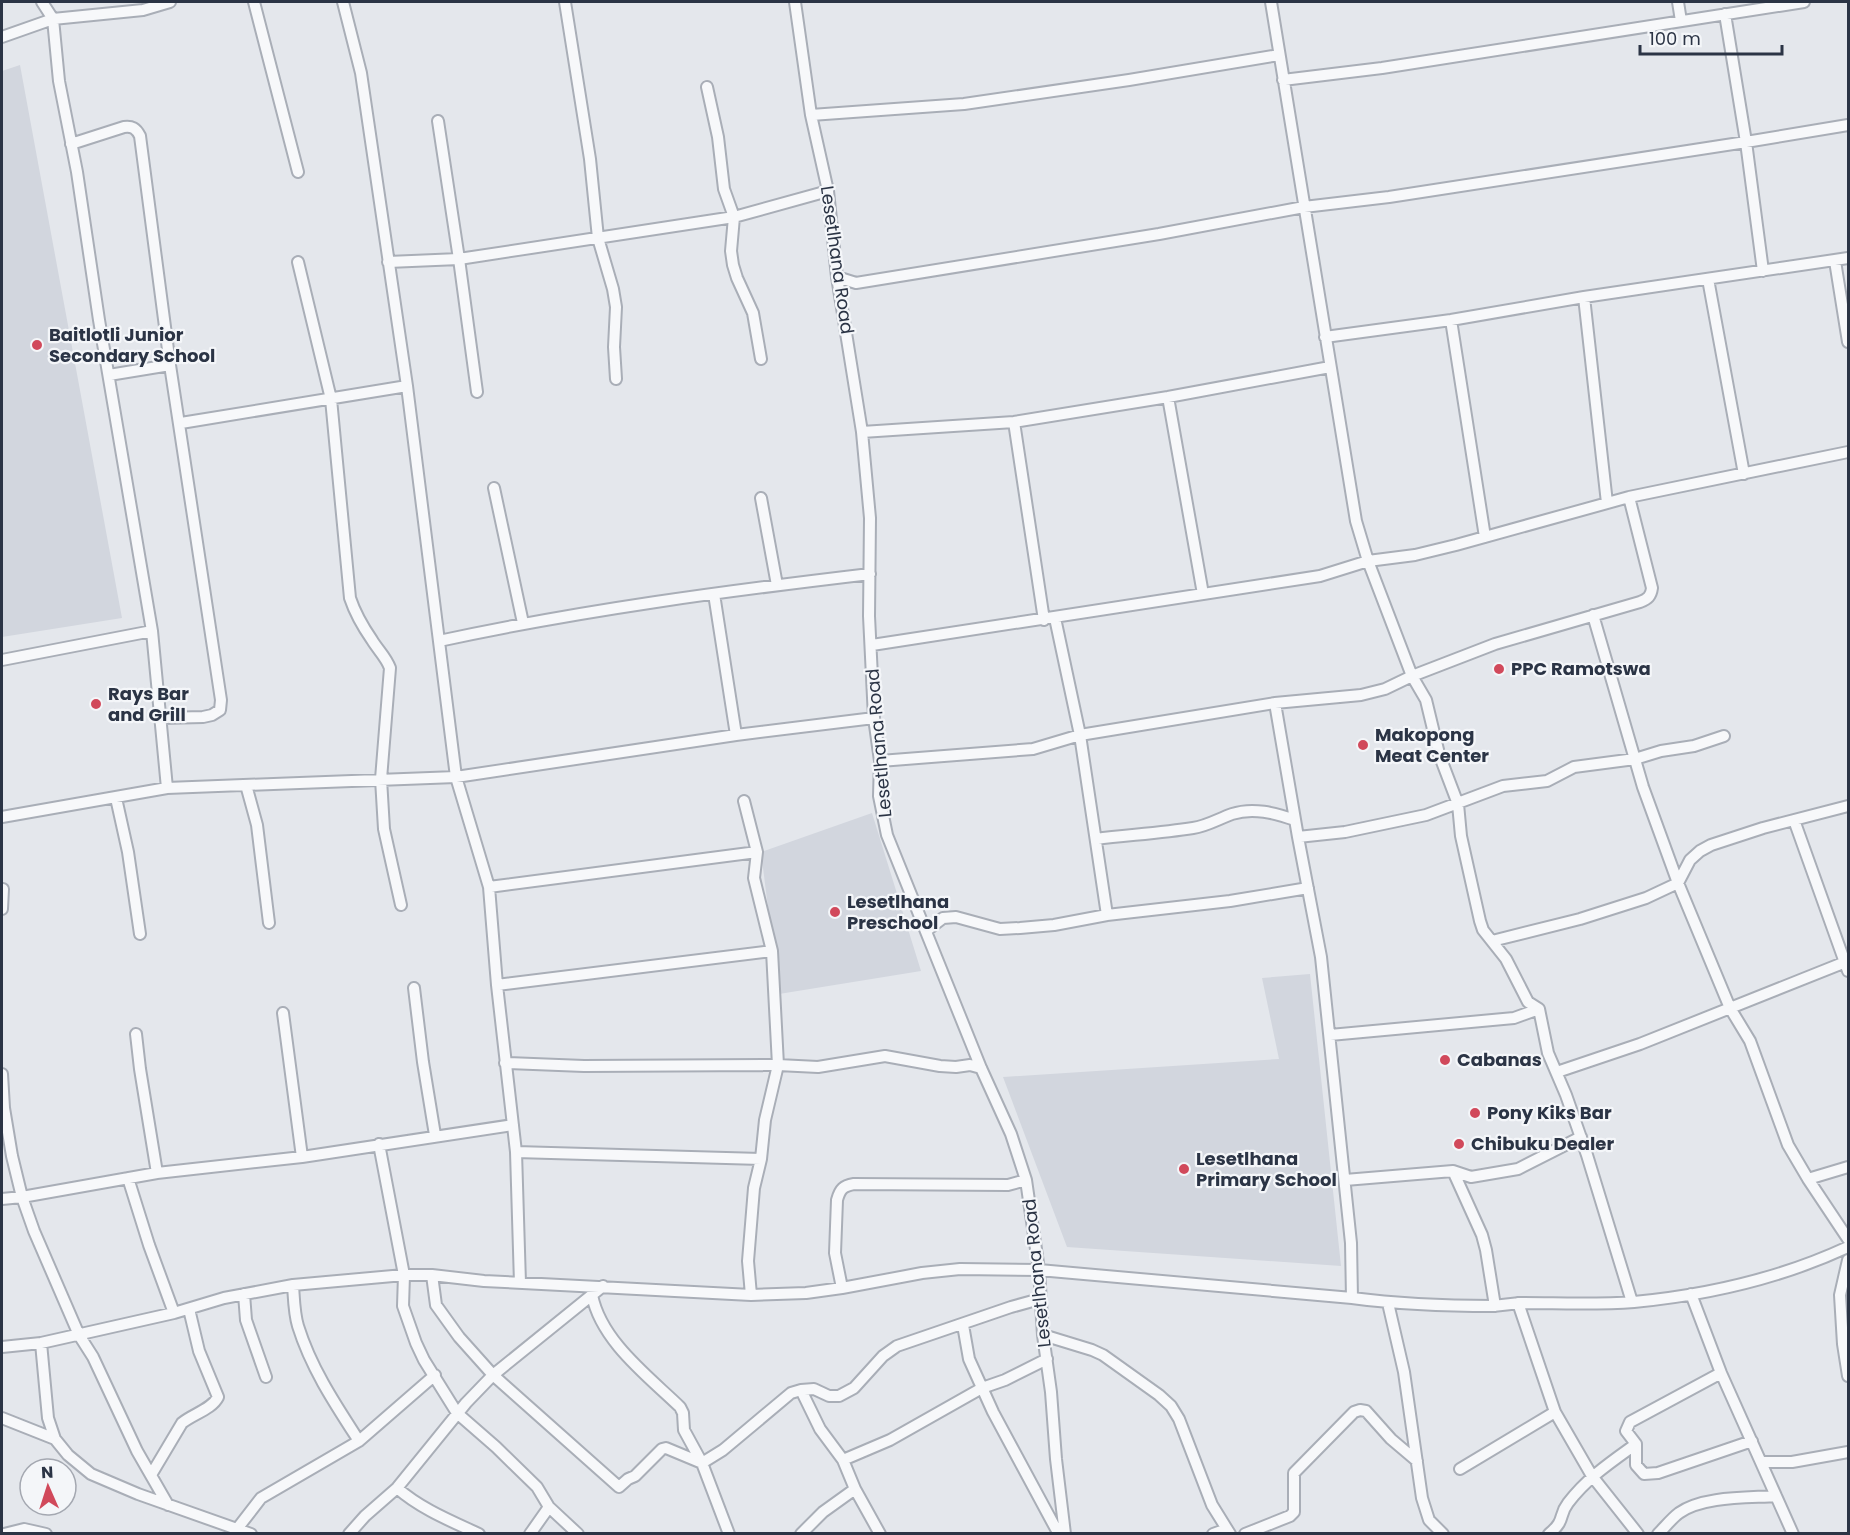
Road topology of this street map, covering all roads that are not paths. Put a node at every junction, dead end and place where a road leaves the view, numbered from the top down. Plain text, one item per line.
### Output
1 (42, 2) edge
2 (170, 2) edge
3 (254, 2) edge
4 (343, 2) edge
5 (565, 2) edge
6 (795, 2) edge
7 (1271, 2) edge
8 (1678, 2) edge
9 (1804, 2) edge
10 (1725, 14) junction
11 (53, 18) junction
12 (1681, 21) junction
13 (2, 37) edge
14 (1279, 55) junction
15 (1283, 80) junction
16 (707, 87) dead end
17 (811, 115) junction
18 (438, 121) dead end
19 (1848, 125) edge
20 (1746, 142) junction
21 (71, 144) junction
22 (298, 172) dead end
23 (828, 191) junction
24 (1304, 207) junction
25 (734, 217) junction
26 (598, 238) junction
27 (1848, 258) edge
28 (459, 259) junction
29 (1835, 261) junction
30 (298, 262) dead end
31 (388, 262) junction
32 (1763, 270) junction
33 (837, 277) junction
34 (1708, 279) junction
35 (1584, 297) junction
36 (1451, 320) junction
37 (1325, 337) junction
38 (1848, 342) edge
39 (760, 359) dead end
40 (170, 365) junction
41 (1330, 367) junction
42 (109, 375) junction
43 (616, 379) dead end
44 (407, 386) junction
45 (477, 392) dead end
46 (1168, 398) junction
47 (331, 399) junction
48 (1014, 422) junction
49 (181, 423) junction
50 (862, 432) junction
51 (1847, 456) edge
52 (1744, 474) junction
53 (495, 488) dead end
54 (1629, 497) junction
55 (761, 498) dead end
56 (1606, 503) junction
57 (1485, 537) junction
58 (1368, 561) junction
59 (870, 574) junction
60 (777, 585) junction
61 (714, 594) junction
62 (1203, 594) junction
63 (1593, 615) junction
64 (1049, 619) junction
65 (523, 623) junction
66 (153, 631) junction
67 (439, 640) junction
68 (872, 645) junction
69 (2, 660) edge
70 (1412, 676) junction
71 (1275, 703) junction
72 (161, 718) junction
73 (874, 718) junction
74 (736, 735) junction
75 (1080, 735) junction
76 (1724, 736) dead end
77 (1635, 759) junction
78 (880, 761) junction
79 (456, 777) junction
80 (381, 779) junction
81 (246, 785) junction
82 (167, 788) junction
83 (116, 798) junction
84 (744, 801) dead end
85 (1458, 804) junction
86 (1848, 807) edge
87 (2, 817) edge
88 (1295, 820) junction
89 (1794, 820) junction
90 (1298, 837) junction
91 (1096, 839) junction
92 (757, 852) junction
93 (1678, 883) junction
94 (489, 887) junction
95 (1308, 888) junction
96 (3, 889) edge
97 (401, 905) dead end
98 (2, 909) edge
99 (1107, 915) junction
100 (269, 923) dead end
101 (926, 931) junction
102 (140, 934) dead end
103 (1492, 941) junction
104 (772, 951) junction
105 (1847, 965) edge
106 (497, 986) junction
107 (414, 988) dead end
108 (1730, 1008) junction
109 (1539, 1009) junction
110 (283, 1013) dead end
111 (136, 1034) dead end
112 (1330, 1035) junction
113 (505, 1063) junction
114 (778, 1065) junction
115 (981, 1068) junction
116 (1557, 1072) junction
117 (2, 1074) edge
118 (513, 1125) junction
119 (435, 1135) junction
120 (1581, 1137) junction
121 (379, 1144) junction
122 (516, 1152) junction
123 (302, 1157) junction
124 (761, 1159) junction
125 (1848, 1167) edge
126 (1453, 1171) junction
127 (157, 1173) junction
128 (128, 1178) junction
129 (1808, 1179) junction
130 (1026, 1180) junction
131 (1345, 1180) junction
132 (22, 1197) junction
133 (2, 1199) edge
134 (1848, 1239) edge
135 (1848, 1247) edge
136 (1848, 1260) edge
137 (1040, 1270) junction
138 (404, 1275) junction
139 (432, 1275) junction
140 (520, 1282) junction
141 (293, 1285) junction
142 (603, 1286) junction
143 (842, 1288) junction
144 (244, 1294) junction
145 (1691, 1294) junction
146 (592, 1295) junction
147 (751, 1295) junction
148 (1352, 1298) junction
149 (1040, 1299) junction
150 (1632, 1302) junction
151 (1388, 1303) junction
152 (1518, 1304) junction
153 (1495, 1306) junction
154 (189, 1309) junction
155 (174, 1313) junction
156 (963, 1324) junction
157 (79, 1335) junction
158 (1043, 1335) junction
159 (41, 1343) junction
160 (2, 1347) edge
161 (1047, 1359) junction
162 (1721, 1373) junction
163 (435, 1376) junction
164 (493, 1376) junction
165 (1848, 1376) edge
166 (266, 1377) dead end
167 (982, 1388) junction
168 (801, 1389) junction
169 (1555, 1412) junction
170 (457, 1413) junction
171 (2, 1418) edge
172 (55, 1439) junction
173 (359, 1441) junction
174 (1752, 1441) junction
175 (1636, 1444) junction
176 (1848, 1452) edge
177 (843, 1460) junction
178 (1417, 1461) junction
179 (1762, 1462) junction
180 (702, 1463) junction
181 (1460, 1469) dead end
182 (151, 1474) junction
183 (1592, 1476) junction
184 (397, 1488) junction
185 (855, 1489) junction
186 (1776, 1496) junction
187 (168, 1504) junction
188 (549, 1507) junction
189 (237, 1529) junction
190 (1058, 1530) edge
191 (1228, 1531) edge
192 (1439, 1531) edge
193 (4, 1533) edge
194 (46, 1533) edge
195 (251, 1533) edge
196 (349, 1533) edge
197 (479, 1533) edge
198 (530, 1533) edge
199 (578, 1533) edge
200 (729, 1533) edge
201 (801, 1533) edge
202 (880, 1533) edge
203 (1213, 1533) edge
204 (1245, 1533) edge
205 (1549, 1533) edge
206 (1638, 1533) edge
207 (1658, 1533) edge
208 (1793, 1533) edge

1 - 11 street
2 - 11 street
3 - 22 street
4 - 31 street
5 - 26 street
6 - 17 street, Lesetlhana Road
7 - 14 street
8 - 12 street
9 - 10 street
10 - 12 street
10 - 20 street
11 - 13 street
11 - 21 street
12 - 15 street
14 - 15 street
14 - 17 street
15 - 24 street
16 - 25 street
17 - 23 street, Lesetlhana Road
18 - 28 street
19 - 20 street
20 - 24 street
20 - 32 street
21 - 40 street
21 - 42 street
23 - 25 street
23 - 33 street, Lesetlhana Road
24 - 33 street
24 - 37 street
25 - 26 street
25 - 39 street
26 - 28 street
26 - 43 street
27 - 29 street
28 - 31 street
28 - 45 street
29 - 32 street
29 - 38 street
30 - 47 street
31 - 44 street
32 - 34 street
33 - 50 street, Lesetlhana Road
34 - 35 street
34 - 52 street
35 - 36 street
35 - 56 street
36 - 37 street
36 - 57 street
37 - 41 street
40 - 42 street
40 - 49 street
41 - 46 street
41 - 58 street
42 - 66 street
44 - 47 street
44 - 67 street
46 - 48 street
46 - 62 street
47 - 49 street
47 - 80 street
48 - 50 street
48 - 64 street
49 - 72 street
50 - 59 street, Lesetlhana Road
51 - 52 street
52 - 54 street
53 - 65 street
54 - 56 street
54 - 63 street
55 - 60 street
56 - 57 street
57 - 58 street
58 - 62 street
58 - 70 street
59 - 60 street
59 - 68 street, Lesetlhana Road
60 - 61 street
61 - 65 street
61 - 74 street
62 - 64 street
63 - 70 street
63 - 77 street
64 - 68 street
64 - 75 street
65 - 67 street
66 - 69 street
66 - 72 street
67 - 79 street
68 - 73 street, Lesetlhana Road
70 - 71 street
70 - 85 street
71 - 75 street
71 - 88 street
72 - 82 street
73 - 74 street
73 - 78 street, Lesetlhana Road
74 - 79 street
75 - 78 street
75 - 91 street
76 - 77 street
77 - 85 street
77 - 93 street
78 - 101 street, Lesetlhana Road
79 - 80 street
79 - 94 street
80 - 81 street
80 - 97 street
81 - 82 street
81 - 100 street
82 - 83 street
83 - 87 street
83 - 102 street
84 - 92 street
85 - 90 street
85 - 103 street
86 - 89 street
88 - 90 street
88 - 91 street
89 - 93 street
89 - 105 street
90 - 95 street
91 - 99 street
92 - 94 street
92 - 104 street
93 - 103 street
93 - 108 street
94 - 106 street
95 - 99 street
95 - 112 street
96 - 98 street
99 - 101 street
101 - 115 street, Lesetlhana Road
103 - 109 street
104 - 106 street
104 - 114 street
105 - 108 street
106 - 113 street
107 - 119 street
108 - 116 street
108 - 129 street
109 - 112 street
109 - 116 street
110 - 123 street
111 - 127 street
112 - 131 street
113 - 114 street
113 - 118 street
114 - 115 street
114 - 124 street
115 - 130 street, Lesetlhana Road
116 - 120 street
117 - 132 street
118 - 119 street
118 - 122 street
119 - 121 street
120 - 126 street
120 - 150 street
121 - 123 street
121 - 138 street
122 - 124 street
122 - 140 street
123 - 127 street
124 - 147 street
125 - 129 street
126 - 131 street
126 - 153 street
127 - 128 street
128 - 132 street
128 - 155 street
129 - 134 street
130 - 137 street, Lesetlhana Road
130 - 143 street
131 - 148 street
132 - 133 street
132 - 157 street
135 - 145 street
136 - 165 street
137 - 143 street
137 - 148 street
137 - 149 street, Lesetlhana Road
138 - 139 street
138 - 141 street
138 - 163 street
139 - 140 street
139 - 164 street
140 - 142 street
141 - 144 street
141 - 173 street
142 - 146 street
142 - 147 street
143 - 147 street
144 - 154 street
144 - 166 street
145 - 150 street
145 - 162 street
146 - 164 street
146 - 180 street
148 - 151 street
149 - 156 street
149 - 158 street, Lesetlhana Road
150 - 152 street
151 - 153 street
151 - 178 street
152 - 153 street
152 - 169 street
154 - 155 street
154 - 182 street
155 - 157 street
156 - 167 street
156 - 168 street
157 - 159 street
157 - 182 street
158 - 161 street, Lesetlhana Road
158 - 191 street
159 - 160 street
159 - 172 street
161 - 167 street
161 - 190 street, Lesetlhana Road
162 - 174 street
162 - 175 street
163 - 170 street
163 - 173 street
164 - 170 street
164 - 180 street
167 - 177 street
167 - 190 street
168 - 177 street
168 - 180 street
169 - 181 street
169 - 183 street
170 - 184 street
170 - 188 street
171 - 172 street
172 - 187 street
173 - 189 street
174 - 175 street
174 - 179 street
175 - 183 street
176 - 179 street
177 - 185 street
178 - 192 street
178 - 204 street
179 - 186 street
180 - 200 street
182 - 187 street
183 - 205 street
183 - 206 street
184 - 196 street
184 - 197 street
185 - 201 street
185 - 202 street
186 - 207 street
186 - 208 street
187 - 189 street
188 - 198 street
188 - 199 street
189 - 195 street
191 - 203 street
193 - 194 street

